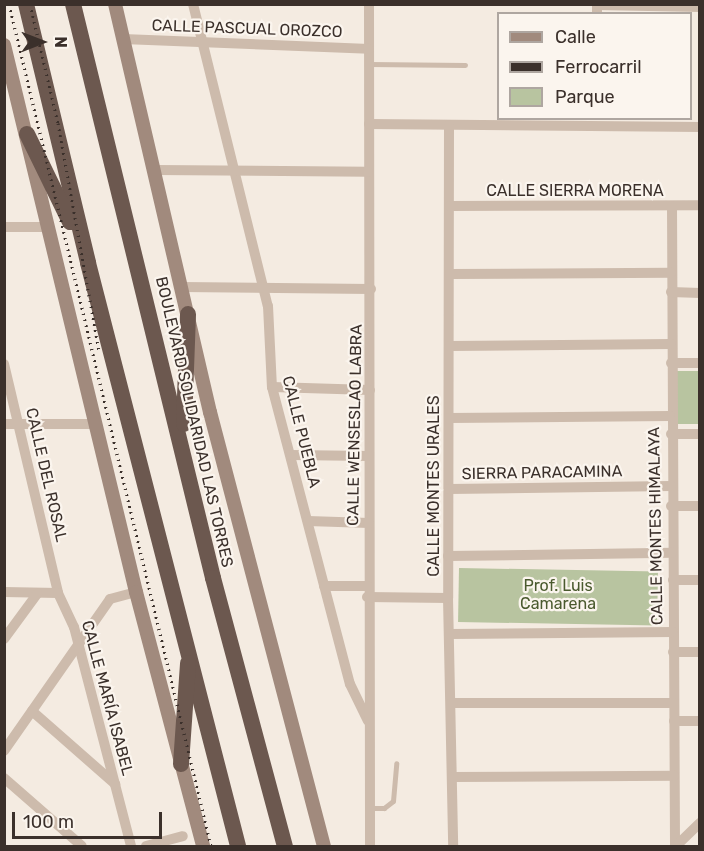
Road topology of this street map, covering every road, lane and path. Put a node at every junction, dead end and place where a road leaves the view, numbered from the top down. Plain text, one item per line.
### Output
1 (26, 4) edge
2 (73, 4) edge
3 (115, 4) edge
4 (193, 4) edge
5 (369, 4) edge
6 (597, 4) edge
7 (699, 7) edge
8 (123, 39) junction
9 (202, 41) junction
10 (4, 45) edge
11 (369, 49) junction
12 (369, 64) junction
13 (465, 65) dead end
14 (598, 122) edge
15 (369, 124) junction
16 (449, 125) junction
17 (699, 127) edge
18 (27, 134) junction
19 (156, 170) junction
20 (235, 170) junction
21 (368, 172) junction
22 (699, 205) edge
23 (450, 206) junction
24 (672, 206) junction
25 (4, 227) edge
26 (49, 227) junction
27 (88, 263) junction
28 (671, 273) junction
29 (450, 274) junction
30 (263, 286) junction
31 (182, 287) junction
32 (371, 289) junction
33 (671, 292) junction
34 (699, 292) edge
35 (188, 314) junction
36 (671, 344) junction
37 (450, 346) junction
38 (671, 363) junction
39 (699, 363) edge
40 (4, 364) edge
41 (272, 387) junction
42 (370, 390) junction
43 (670, 416) junction
44 (449, 418) junction
45 (19, 423) junction
46 (4, 424) edge
47 (96, 424) junction
48 (671, 434) junction
49 (699, 434) edge
50 (183, 443) junction
51 (291, 455) junction
52 (369, 456) junction
53 (671, 486) junction
54 (448, 489) junction
55 (671, 506) junction
56 (699, 506) edge
57 (308, 521) junction
58 (369, 523) junction
59 (672, 553) junction
60 (448, 556) junction
61 (673, 580) junction
62 (699, 580) edge
63 (324, 586) junction
64 (4, 592) edge
65 (136, 592) junction
66 (367, 592) junction
67 (58, 593) junction
68 (37, 594) junction
69 (448, 598) junction
70 (673, 632) junction
71 (450, 634) junction
72 (4, 639) edge
73 (78, 645) junction
74 (673, 651) junction
75 (699, 651) edge
76 (189, 653) junction
77 (674, 702) junction
78 (452, 703) junction
79 (32, 711) junction
80 (674, 721) junction
81 (699, 721) edge
82 (369, 722) junction
83 (4, 751) edge
84 (396, 763) dead end
85 (181, 764) junction
86 (674, 776) junction
87 (452, 777) junction
88 (4, 778) edge
89 (115, 784) junction
90 (369, 808) junction
91 (697, 830) edge
92 (183, 836) dead end
93 (285, 845) edge
94 (82, 846) edge
95 (131, 846) edge
96 (146, 846) edge
97 (203, 846) edge
98 (238, 846) edge
99 (324, 846) edge
100 (370, 846) edge
101 (453, 846) edge
102 (676, 846) edge

1 - 27 highway
2 - 50 highway, BOULEVARD SOLIDARIDAD LAS TORRES
3 - 8 main road, BOULEVARD SOLIDARIDAD LAS TORRES
4 - 9 street, CALLE PUEBLA
5 - 11 street, CALLE WENSESLAO LABRA
6 - 7 street
8 - 9 street, CALLE PASCUAL OROZCO
8 - 19 main road, BOULEVARD SOLIDARIDAD LAS TORRES
9 - 11 street, CALLE PASCUAL OROZCO
9 - 20 street, CALLE PUEBLA
10 - 18 main road
11 - 12 street, CALLE WENSESLAO LABRA
12 - 13 lane
12 - 15 street, CALLE WENSESLAO LABRA
14 - 16 street
14 - 17 street
15 - 16 street
15 - 21 street, CALLE WENSESLAO LABRA
16 - 23 street, CALLE MONTES URALES
18 - 26 main road
18 - 27 highway
19 - 20 street
19 - 31 main road, BOULEVARD SOLIDARIDAD LAS TORRES
20 - 21 street
20 - 30 street, CALLE PUEBLA
21 - 32 street, CALLE WENSESLAO LABRA
22 - 24 street, CALLE SIERRA MORENA
23 - 24 street, CALLE SIERRA MORENA
23 - 29 street, CALLE MONTES URALES
24 - 28 street, CALLE MONTES HIMALAYA
25 - 26 street
26 - 47 main road
27 - 76 highway
28 - 29 street
28 - 33 street, CALLE MONTES HIMALAYA
29 - 37 street, CALLE MONTES URALES
30 - 31 street
30 - 32 street
30 - 41 street, CALLE PUEBLA
31 - 35 main road, BOULEVARD SOLIDARIDAD LAS TORRES
32 - 42 street, CALLE WENSESLAO LABRA
33 - 34 street
33 - 36 street, CALLE MONTES HIMALAYA
35 - 50 highway
35 - 99 main road, BOULEVARD SOLIDARIDAD LAS TORRES
36 - 37 street
36 - 38 street, CALLE MONTES HIMALAYA
37 - 44 street, CALLE MONTES URALES
38 - 39 street
38 - 43 street, CALLE MONTES HIMALAYA
40 - 45 street, CALLE DEL ROSAL
41 - 42 street
41 - 51 street, CALLE PUEBLA
42 - 52 street, CALLE WENSESLAO LABRA
43 - 44 street
43 - 48 street, CALLE MONTES HIMALAYA
44 - 54 street, CALLE MONTES URALES
45 - 46 street
45 - 47 street
45 - 67 street, CALLE DEL ROSAL
47 - 65 main road
48 - 49 street
48 - 53 street, CALLE MONTES HIMALAYA
50 - 93 highway, BOULEVARD SOLIDARIDAD LAS TORRES
51 - 52 street
51 - 57 street, CALLE PUEBLA
52 - 58 street, CALLE WENSESLAO LABRA
53 - 54 street, SIERRA PARACAMINA
53 - 55 street, CALLE MONTES HIMALAYA
54 - 60 street, CALLE MONTES URALES
55 - 56 street
55 - 59 street, CALLE MONTES HIMALAYA
57 - 58 street
57 - 63 street, CALLE PUEBLA
58 - 66 street, CALLE WENSESLAO LABRA
59 - 60 street
59 - 61 street, CALLE MONTES HIMALAYA
60 - 69 street, CALLE MONTES URALES
61 - 62 street
61 - 70 street, CALLE MONTES HIMALAYA
63 - 66 street
63 - 82 street, CALLE PUEBLA
64 - 68 street
65 - 73 street
65 - 85 main road
66 - 69 street
66 - 82 street, CALLE WENSESLAO LABRA
67 - 68 street
67 - 73 street, CALLE MARÍA ISABEL
68 - 72 street
69 - 71 street, CALLE MONTES URALES
70 - 71 street
70 - 74 street, CALLE MONTES HIMALAYA
71 - 78 street, CALLE MONTES URALES
73 - 79 street
73 - 89 street, CALLE MARÍA ISABEL
74 - 75 street
74 - 77 street, CALLE MONTES HIMALAYA
76 - 85 highway
76 - 98 highway
77 - 78 street
77 - 80 street, CALLE MONTES HIMALAYA
78 - 87 street, CALLE MONTES URALES
79 - 83 street
79 - 89 street
80 - 81 street
80 - 86 street, CALLE MONTES HIMALAYA
82 - 90 street, CALLE WENSESLAO LABRA
84 - 90 lane
85 - 97 main road
86 - 87 street
86 - 102 street, CALLE MONTES HIMALAYA
87 - 101 street, CALLE MONTES URALES
88 - 94 street
89 - 95 street, CALLE MARÍA ISABEL
90 - 100 street, CALLE WENSESLAO LABRA
91 - 102 street
92 - 96 street

